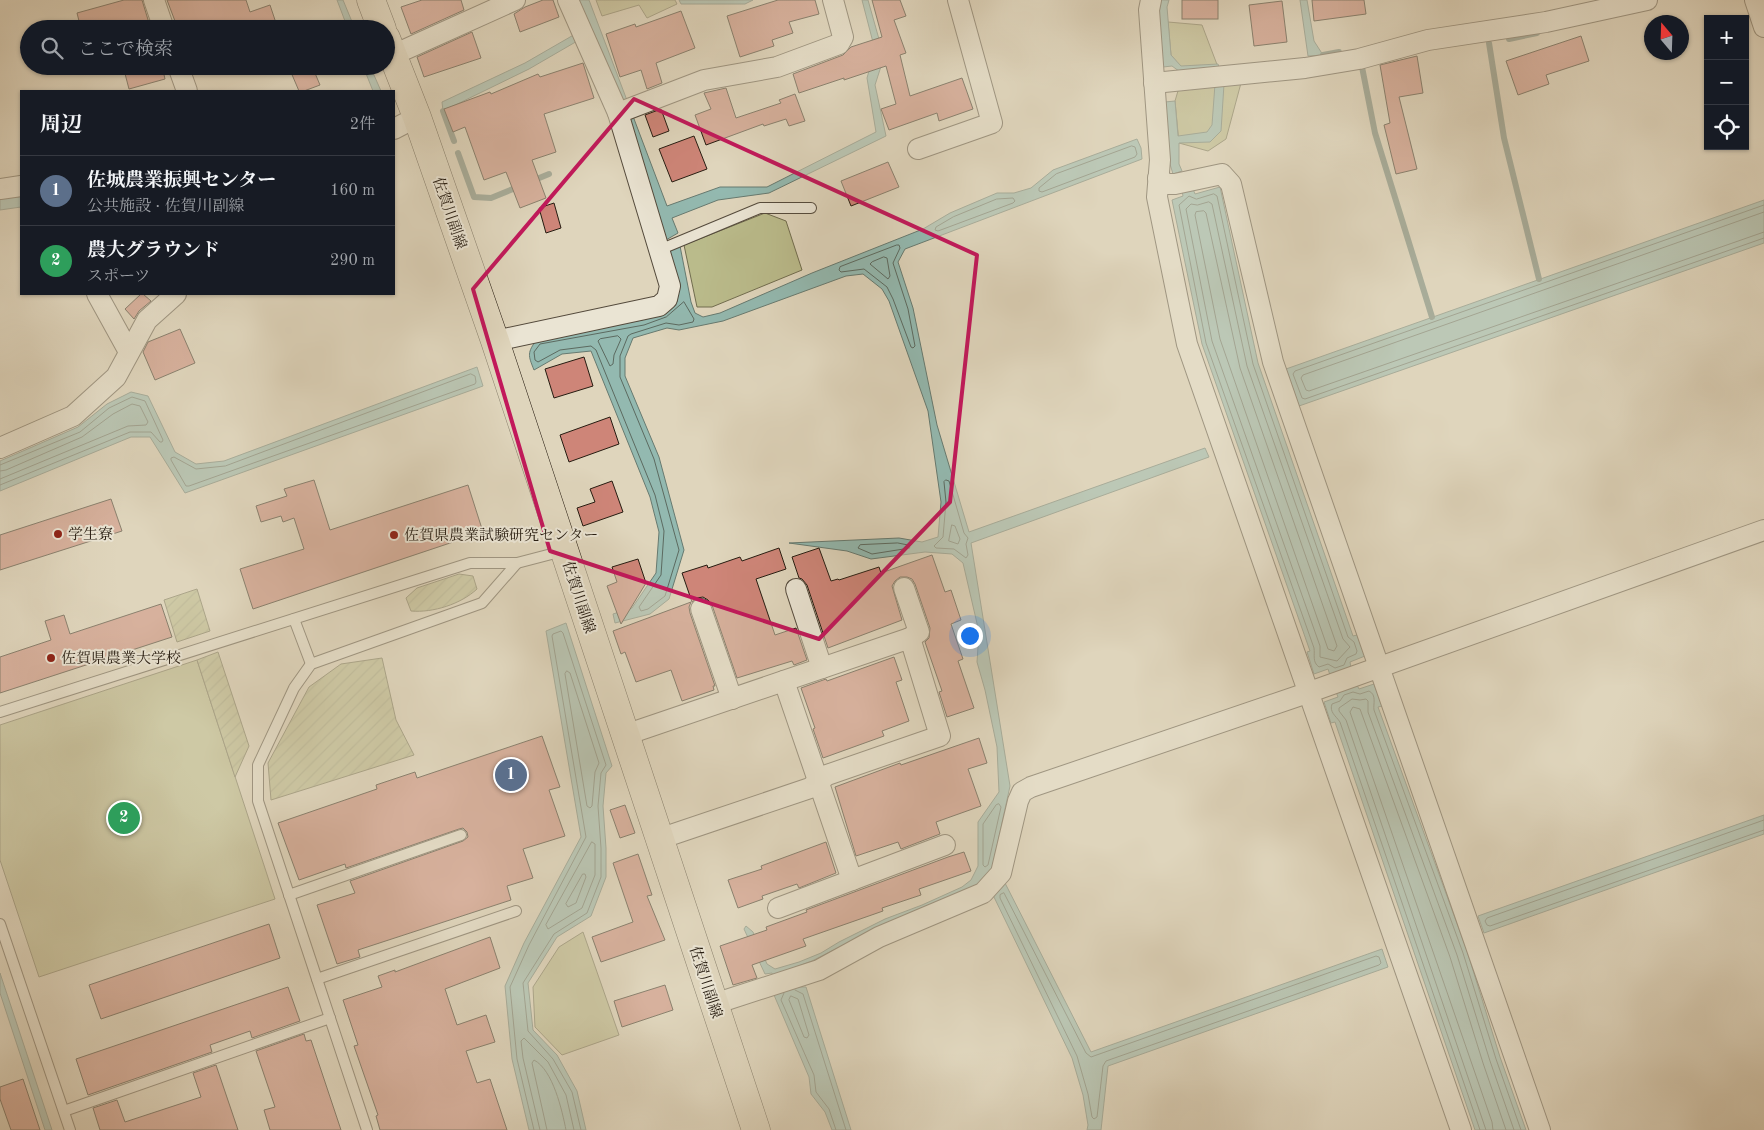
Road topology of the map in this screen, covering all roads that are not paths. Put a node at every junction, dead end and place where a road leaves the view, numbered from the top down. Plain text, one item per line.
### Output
1 (154, 0) edge
2 (371, 0) edge
3 (515, 0) edge
4 (568, 0) edge
5 (833, 0) edge
6 (958, 0) edge
7 (1151, 0) edge
8 (1647, 0) edge
9 (1755, 0) edge
10 (1588, 7) edge
11 (161, 20) edge
12 (379, 20) edge
13 (1764, 27) edge
14 (395, 45) edge
15 (395, 72) edge
16 (181, 75) edge
17 (1154, 83) junction
18 (187, 90) edge
19 (626, 109) junction
20 (405, 123) edge
21 (918, 149) dead end
22 (1176, 180) junction
23 (20, 186) edge
24 (0, 189) edge
25 (811, 208) dead end
26 (659, 250) junction
27 (98, 295) edge
28 (175, 295) edge
29 (495, 341) junction
30 (129, 352) junction
31 (0, 448) edge
32 (1764, 530) edge
33 (564, 550) junction
34 (517, 563) junction
35 (904, 588) dead end
36 (796, 589) dead end
37 (701, 609) dead end
38 (294, 618) junction
39 (910, 638) junction
40 (311, 664) junction
41 (1379, 667) junction
42 (822, 668) junction
43 (784, 681) junction
44 (1307, 692) junction
45 (732, 699) junction
46 (0, 712) edge
47 (625, 736) junction
48 (818, 782) junction
49 (461, 835) dead end
50 (659, 839) junction
51 (945, 845) dead end
52 (852, 880) junction
53 (289, 895) junction
54 (778, 908) dead end
55 (516, 911) dead end
56 (0, 924) edge
57 (317, 979) junction
58 (714, 1004) junction
59 (330, 1018) junction
60 (64, 1111) junction
61 (70, 1130) edge
62 (367, 1130) edge
63 (756, 1130) edge
64 (1461, 1130) edge
65 (1540, 1130) edge

1 - 11 street
2 - 12 main road
3 - 14 street
4 - 19 street
5 - 19 street
6 - 21 street
7 - 17 street
8 - 10 street
9 - 13 street
10 - 17 street
15 - 20 main road, 佐賀川副線
16 - 18 street
17 - 22 street
19 - 26 street
20 - 29 main road, 佐賀川副線
22 - 41 street
22 - 44 street
23 - 24 street
25 - 26 lane
26 - 29 street
27 - 30 street
28 - 30 street
29 - 33 main road, 佐賀川副線
30 - 31 street
32 - 41 street
33 - 34 lane
33 - 47 main road, 佐賀川副線
34 - 38 lane
34 - 40 lane
35 - 39 street
36 - 42 street
37 - 45 street
38 - 40 lane
38 - 46 lane
39 - 42 street
39 - 48 street
40 - 53 lane
41 - 44 street
41 - 65 street
42 - 43 street
43 - 45 street
43 - 48 street
44 - 58 street
44 - 64 street
45 - 47 street
47 - 50 main road, 佐賀川副線
48 - 50 street
48 - 52 street
49 - 53 lane
50 - 58 main road, 佐賀川副線
51 - 52 street
52 - 54 street
53 - 57 lane
55 - 57 lane
56 - 60 lane
57 - 59 lane
58 - 63 main road, 佐賀川副線
59 - 60 lane
59 - 62 lane
60 - 61 lane

